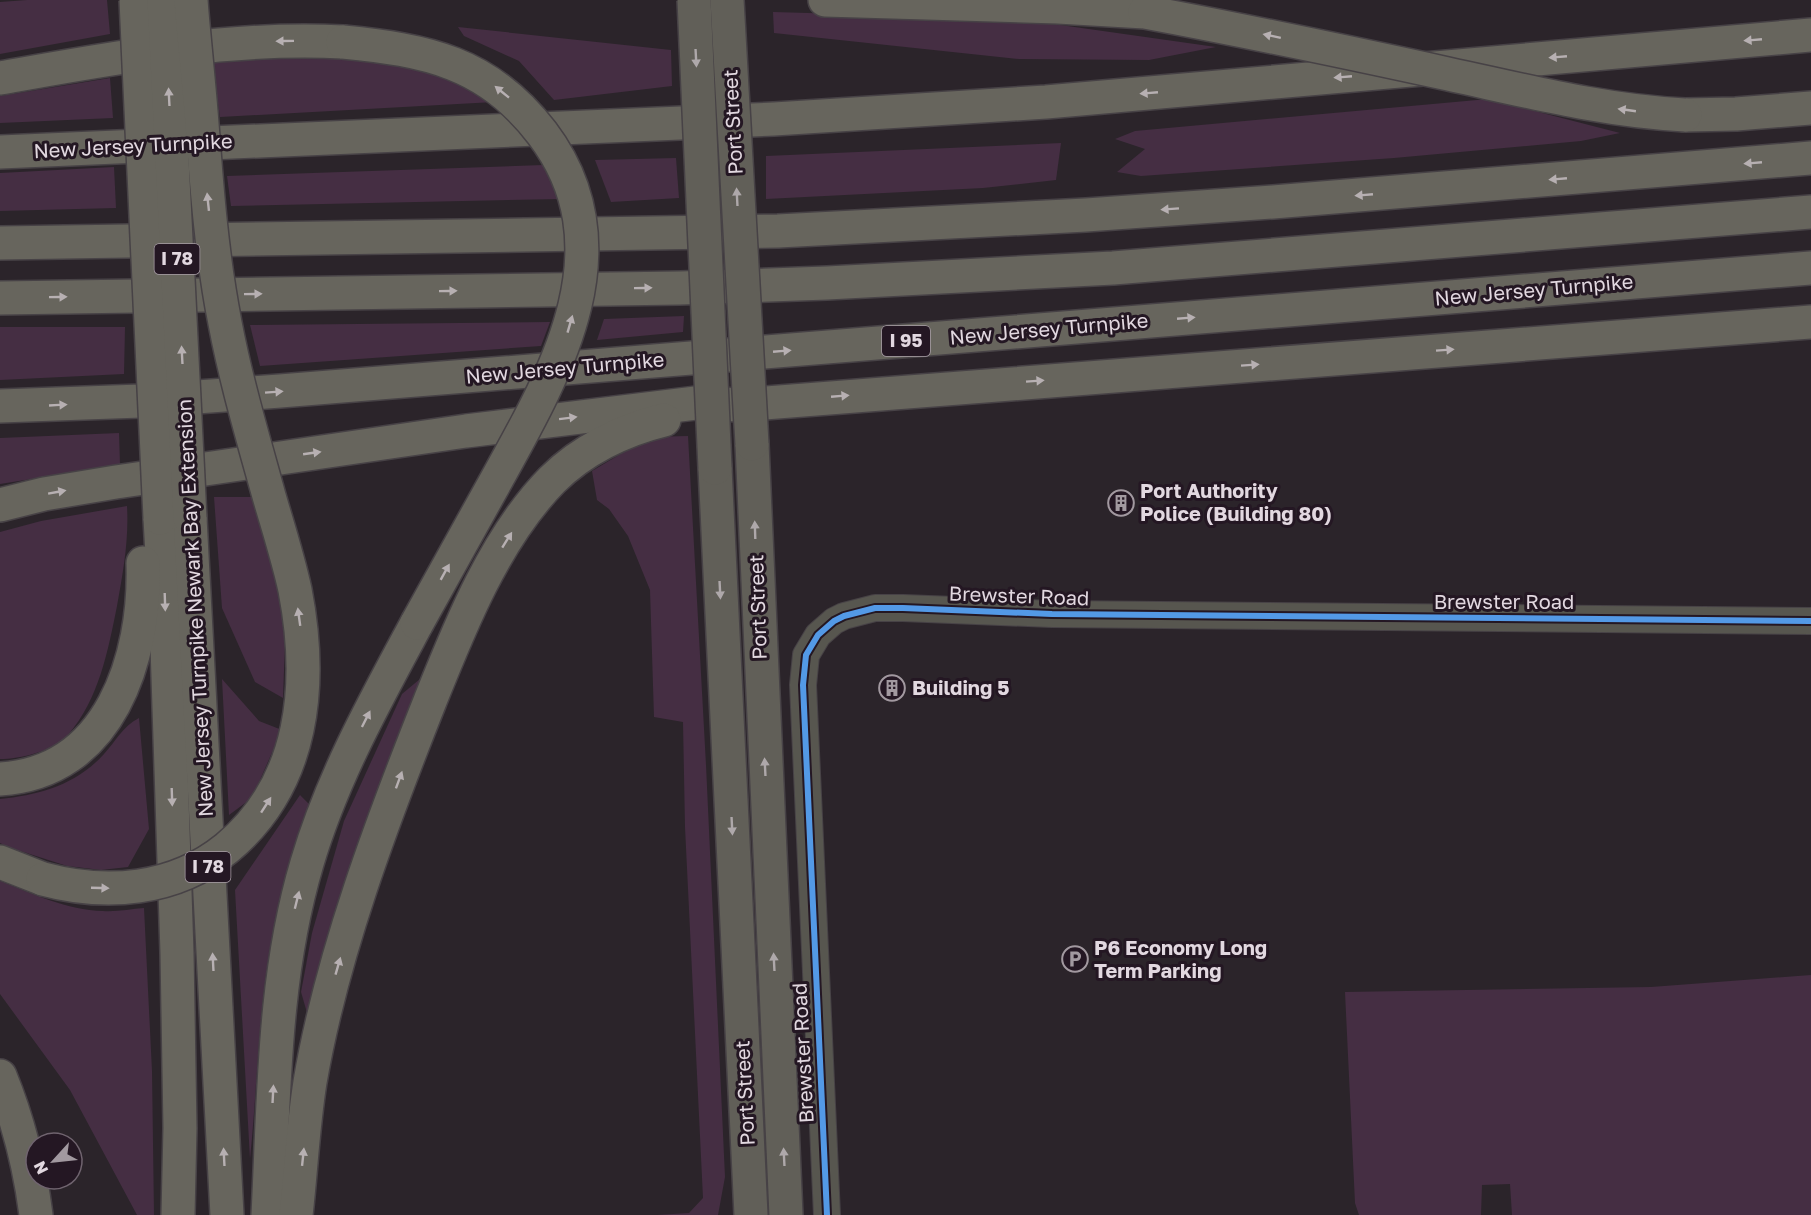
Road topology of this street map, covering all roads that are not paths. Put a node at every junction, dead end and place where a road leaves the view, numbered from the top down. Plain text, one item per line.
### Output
1 (136, 0) edge
2 (164, 0) edge
3 (191, 0) edge
4 (694, 0) edge
5 (728, 0) edge
6 (825, 0) edge
7 (1099, 0) edge
8 (1145, 12) junction
9 (1811, 35) edge
10 (0, 78) edge
11 (1811, 108) edge
12 (0, 152) edge
13 (1811, 158) edge
14 (1811, 212) edge
15 (0, 243) edge
16 (1811, 268) edge
17 (0, 298) edge
18 (1811, 322) edge
19 (740, 405) junction
20 (0, 406) edge
21 (0, 505) edge
22 (164, 520) junction
23 (1811, 621) edge
24 (0, 779) edge
25 (0, 862) edge
26 (0, 1076) edge
27 (36, 1215) edge
28 (178, 1215) edge
29 (227, 1215) edge
30 (268, 1215) edge
31 (296, 1215) edge
32 (751, 1215) edge
33 (786, 1215) edge
34 (827, 1215) edge

1 - 22 highway, New Jersey Turnpike Newark Bay Extension / I 78, bridge
22 -> 2 highway, New Jersey Turnpike Newark Bay Extension / I 78, bridge
25 -> 3 highway, bridge
4 -> 32 main road, Port Street, bridge
33 -> 5 main road, Port Street, bridge
6 - 8 highway
7 - 8 highway
11 -> 8 highway, bridge
9 -> 12 highway, New Jersey Turnpike
30 -> 10 highway, bridge
13 -> 15 highway
17 -> 14 highway
20 -> 16 highway, New Jersey Turnpike / I 95
19 -> 18 highway
21 -> 19 highway
31 -> 19 highway
22 - 24 highway
22 -> 28 highway, New Jersey Turnpike Newark Bay Extension / I 78
29 -> 22 highway, New Jersey Turnpike Newark Bay Extension / I 78
23 - 34 street, Brewster Road
26 - 27 highway

